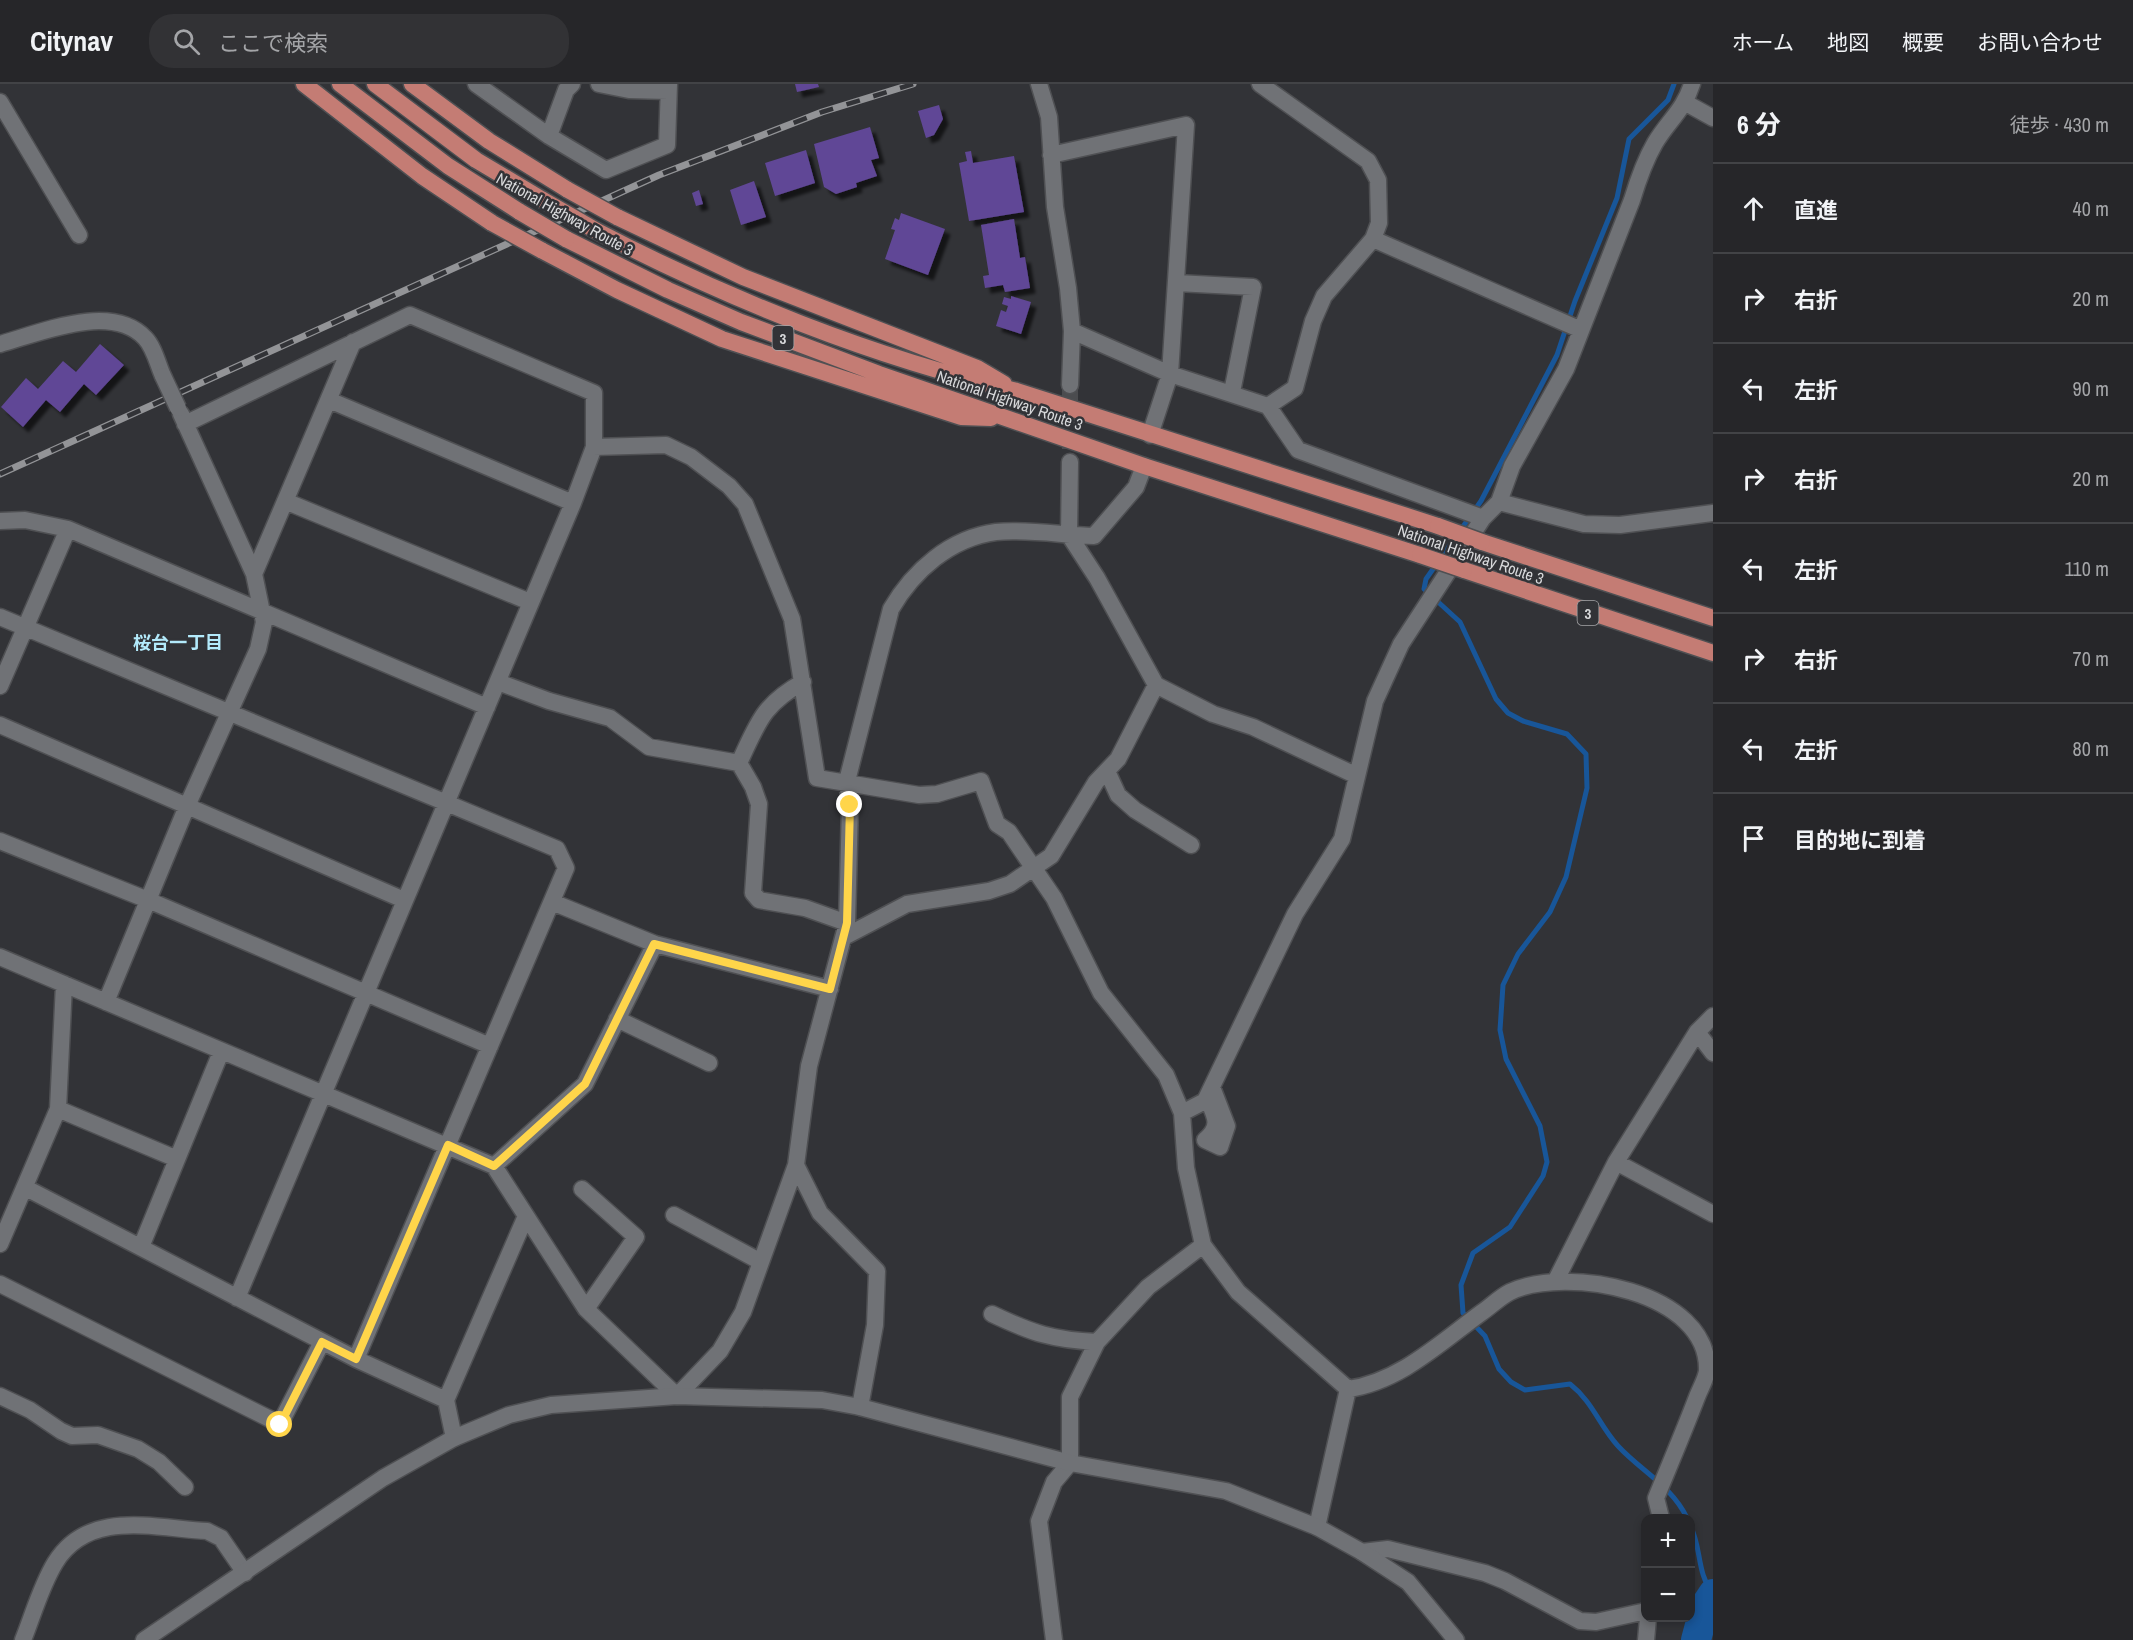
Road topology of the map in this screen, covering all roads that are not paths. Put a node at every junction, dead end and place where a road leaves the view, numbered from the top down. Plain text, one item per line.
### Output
1 (304, 84) edge
2 (340, 84) edge
3 (375, 84) edge
4 (412, 84) edge
5 (476, 84) edge
6 (572, 84) edge
7 (599, 84) edge
8 (1039, 84) edge
9 (1260, 84) edge
10 (1692, 84) edge
11 (669, 88) edge
12 (0, 102) edge
13 (1686, 103) junction
14 (1713, 118) edge
15 (549, 136) junction
16 (1051, 155) junction
17 (79, 235) dead end
18 (1373, 239) junction
19 (1177, 283) junction
20 (1579, 328) junction
21 (1071, 331) junction
22 (353, 342) junction
23 (0, 344) edge
24 (1170, 374) junction
25 (1070, 384) tunnel mouth
26 (1017, 391) junction
27 (1232, 392) junction
28 (329, 400) junction
29 (1268, 406) junction
30 (182, 416) junction
31 (1007, 418) junction
32 (1150, 435) junction
33 (594, 447) junction
34 (1070, 462) tunnel mouth
35 (1144, 466) junction
36 (285, 501) junction
37 (1499, 502) junction
38 (573, 503) junction
39 (1713, 513) edge
40 (1483, 518) junction
41 (0, 521) edge
42 (68, 529) junction
43 (1069, 535) junction
44 (254, 574) junction
45 (530, 602) junction
46 (260, 608) junction
47 (0, 616) edge
48 (1713, 618) edge
49 (26, 628) junction
50 (1713, 653) edge
51 (498, 682) junction
52 (803, 682) junction
53 (1156, 684) junction
54 (0, 686) edge
55 (487, 707) junction
56 (231, 712) junction
57 (0, 725) edge
58 (739, 763) junction
59 (1107, 771) junction
60 (1355, 775) junction
61 (848, 781) junction
62 (446, 800) junction
63 (187, 806) junction
64 (0, 841) edge
65 (1191, 845) dead end
66 (1032, 869) junction
67 (148, 900) junction
68 (405, 900) junction
69 (552, 902) junction
70 (846, 930) junction
71 (654, 944) junction
72 (0, 957) edge
73 (64, 984) junction
74 (830, 989) junction
75 (366, 994) junction
76 (106, 1002) junction
77 (1713, 1016) edge
78 (617, 1019) junction
79 (1697, 1032) junction
80 (490, 1046) junction
81 (221, 1052) junction
82 (1713, 1053) edge
83 (709, 1063) dead end
84 (324, 1095) junction
85 (58, 1109) junction
86 (1182, 1113) junction
87 (448, 1145) junction
88 (177, 1159) junction
89 (1616, 1162) junction
90 (796, 1165) junction
91 (494, 1166) junction
92 (26, 1188) junction
93 (582, 1189) dead end
94 (1713, 1214) edge
95 (674, 1215) dead end
96 (526, 1216) junction
97 (0, 1244) edge
98 (1203, 1245) junction
99 (141, 1247) junction
100 (761, 1262) junction
101 (1556, 1280) junction
102 (0, 1284) edge
103 (237, 1298) junction
104 (586, 1309) junction
105 (992, 1314) dead end
106 (322, 1342) junction
107 (1097, 1342) junction
108 (356, 1359) junction
109 (1348, 1389) junction
110 (0, 1396) edge
111 (677, 1396) junction
112 (446, 1400) junction
113 (860, 1407) junction
114 (454, 1438) junction
115 (1070, 1463) junction
116 (185, 1487) dead end
117 (1660, 1514) edge
118 (1317, 1527) junction
119 (1362, 1552) junction
120 (245, 1573) junction
121 (1641, 1612) edge
122 (1648, 1622) edge
123 (22, 1640) edge
124 (144, 1640) edge
125 (1054, 1640) edge
126 (1456, 1640) edge
127 (1646, 1640) edge

1 - 31 highway, bridge
2 - 31 highway, National Highway Route 3 / 3, bridge
3 - 26 highway, National Highway Route 3 / 3, bridge
4 - 26 highway, bridge
5 - 15 street
6 - 15 street
7 - 11 street
8 - 16 street
9 - 18 street
10 - 13 street
11 - 15 street
12 - 17 street
13 - 14 street
13 - 20 street
16 - 19 street
16 - 21 street
18 - 20 street
18 - 29 street
19 - 24 street
19 - 27 street
20 - 37 street
21 - 24 street
21 - 25 street
22 - 28 street
22 - 30 street
22 - 33 street
23 - 30 street, bridge
24 - 27 street
24 - 32 street
26 - 32 highway, National Highway Route 3 / 3
27 - 29 street
28 - 36 street
28 - 38 street
29 - 40 street
30 - 44 street
31 - 35 highway, National Highway Route 3 / 3
32 - 48 highway, National Highway Route 3 / 3, bridge
33 - 38 street
33 - 52 street
34 - 43 street
35 - 43 street
35 - 50 highway, National Highway Route 3 / 3, bridge
36 - 44 street
36 - 45 street
37 - 39 street
37 - 40 street
38 - 45 street
40 - 60 street
41 - 42 street
42 - 46 street
42 - 49 street
43 - 53 street
43 - 61 street
44 - 46 street
45 - 51 street
46 - 55 street
46 - 56 street
47 - 49 street
49 - 54 street
49 - 56 street
51 - 55 street
51 - 58 street
52 - 58 street
52 - 61 street
53 - 59 street
53 - 60 street
55 - 62 street
56 - 62 street
56 - 63 street
57 - 63 street
58 - 70 street
59 - 65 street
59 - 66 street
60 - 86 street
61 - 66 street
61 - 70 street
62 - 68 street
62 - 69 street
63 - 67 street
63 - 68 street
64 - 67 street
66 - 70 street
66 - 86 street
67 - 75 street
67 - 76 street
68 - 75 street
69 - 71 street
69 - 80 street
70 - 74 street
71 - 74 street
71 - 78 street
72 - 73 street
73 - 76 street
73 - 85 street
74 - 90 street
75 - 80 street
75 - 84 street
76 - 81 street
77 - 79 street
78 - 83 street
78 - 91 street
79 - 82 street
79 - 89 street
80 - 87 street
81 - 84 street
81 - 88 street
84 - 87 street
84 - 103 street
85 - 88 street
85 - 92 street
86 - 98 street
87 - 91 street
87 - 108 street
88 - 99 street
89 - 94 street
89 - 101 street
90 - 100 street
90 - 113 street
91 - 96 street
92 - 97 street
92 - 99 street
93 - 104 street
95 - 100 street
96 - 104 street
96 - 112 street
98 - 107 street
98 - 109 street
99 - 103 street
100 - 111 street
101 - 109 street
101 - 117 street
102 - 106 street
103 - 106 street
104 - 111 street
105 - 107 street
106 - 108 street
107 - 115 street
108 - 112 street
109 - 118 street
110 - 116 street
111 - 113 street
111 - 114 street
112 - 114 street
113 - 115 street
114 - 120 street
115 - 118 street
115 - 125 street
118 - 119 street
119 - 121 street
119 - 126 street
120 - 123 street
120 - 124 street
122 - 127 street

